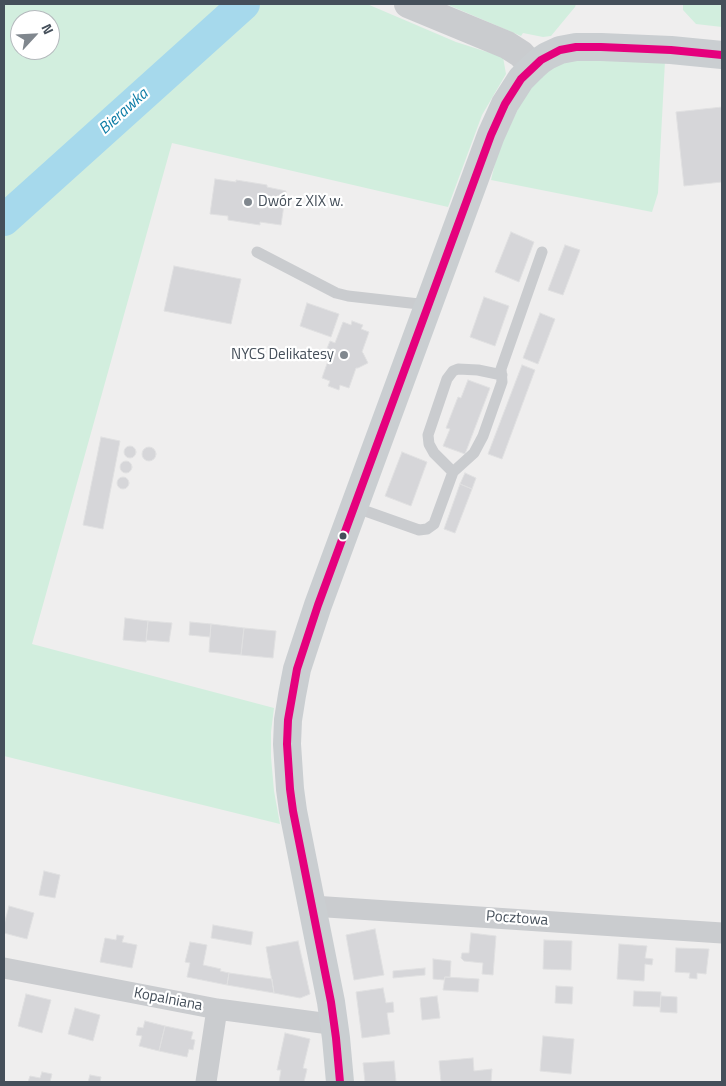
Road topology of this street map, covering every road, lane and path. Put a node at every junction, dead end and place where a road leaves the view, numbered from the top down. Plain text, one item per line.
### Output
1 (408, 4) edge
2 (722, 55) edge
3 (533, 67) junction
4 (258, 252) dead end
5 (542, 252) dead end
6 (428, 305) junction
7 (502, 375) junction
8 (453, 472) junction
9 (354, 507) junction
10 (312, 906) junction
11 (722, 933) edge
12 (4, 968) edge
13 (217, 1009) junction
14 (334, 1022) junction
15 (206, 1082) edge
16 (340, 1082) edge

1 - 3 street
2 - 3 main road
3 - 6 main road
4 - 6 lane
5 - 7 lane
6 - 9 main road
7 - 8 lane
7 - 8 lane
8 - 9 lane
9 - 10 main road
10 - 11 street, Pocztowa
10 - 14 main road
12 - 13 street, Kopalniana
13 - 14 street, Kopalniana
13 - 15 street
14 - 16 main road

